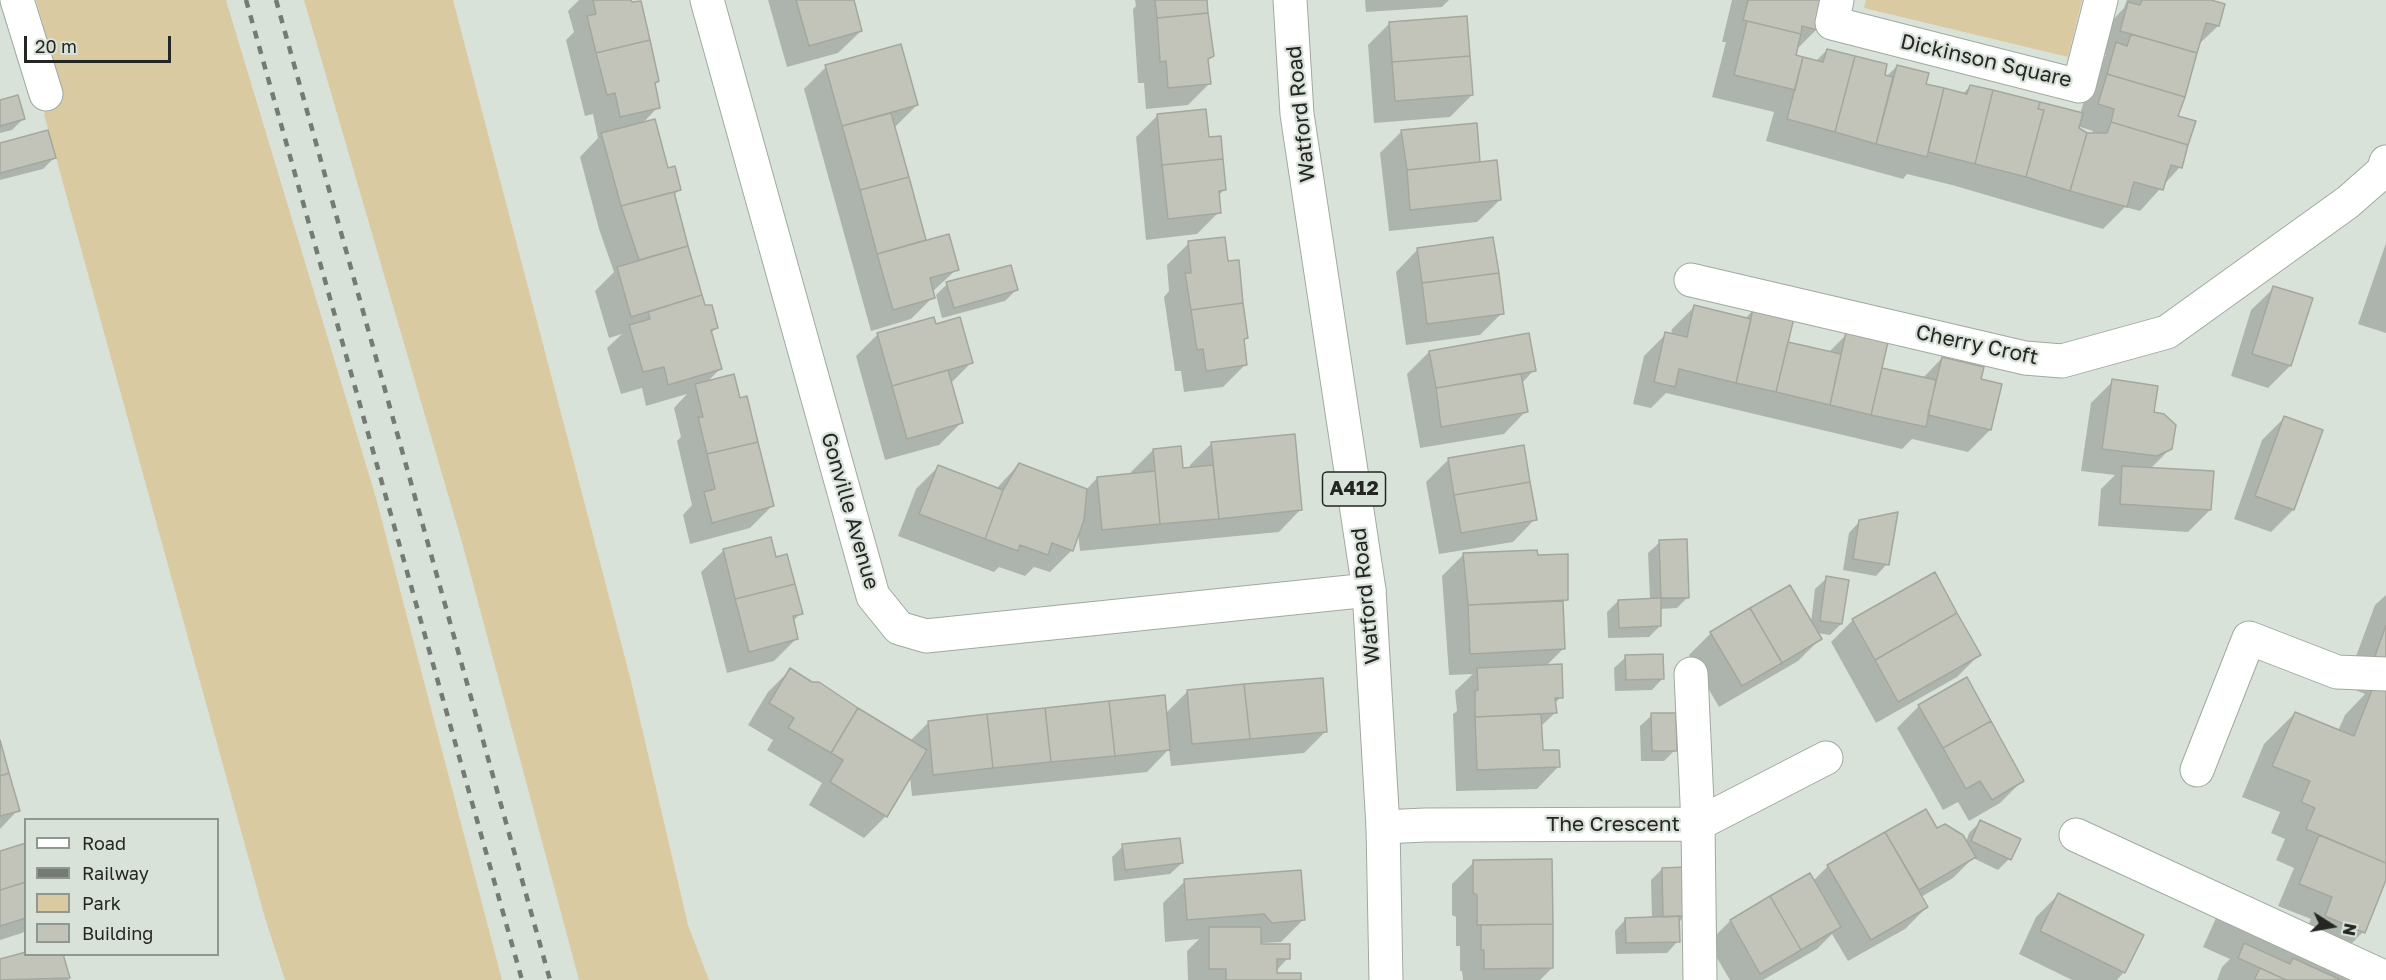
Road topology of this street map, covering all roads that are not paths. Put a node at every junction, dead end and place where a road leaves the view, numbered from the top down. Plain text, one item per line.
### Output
1 (17, 0) edge
2 (707, 0) edge
3 (1290, 0) edge
4 (1837, 0) edge
5 (2101, 0) edge
6 (46, 94) dead end
7 (2386, 162) edge
8 (1690, 280) dead end
9 (1369, 590) junction
10 (1691, 674) dead end
11 (2386, 674) edge
12 (1826, 758) dead end
13 (2197, 770) dead end
14 (1698, 824) junction
15 (1383, 827) junction
16 (2076, 835) dead end
17 (2386, 978) edge
18 (1386, 980) edge
19 (1700, 980) edge

1 - 6 street
2 - 9 street, Gonville Avenue
3 - 9 street, Watford Road / A412
4 - 5 street, Dickinson Square
7 - 8 street, Cherry Croft
9 - 15 street, Watford Road / A412
10 - 14 street
11 - 13 street
12 - 14 street, The Crescent
14 - 15 street, The Crescent
14 - 19 street
15 - 18 street, Watford Road / A412
16 - 17 street

